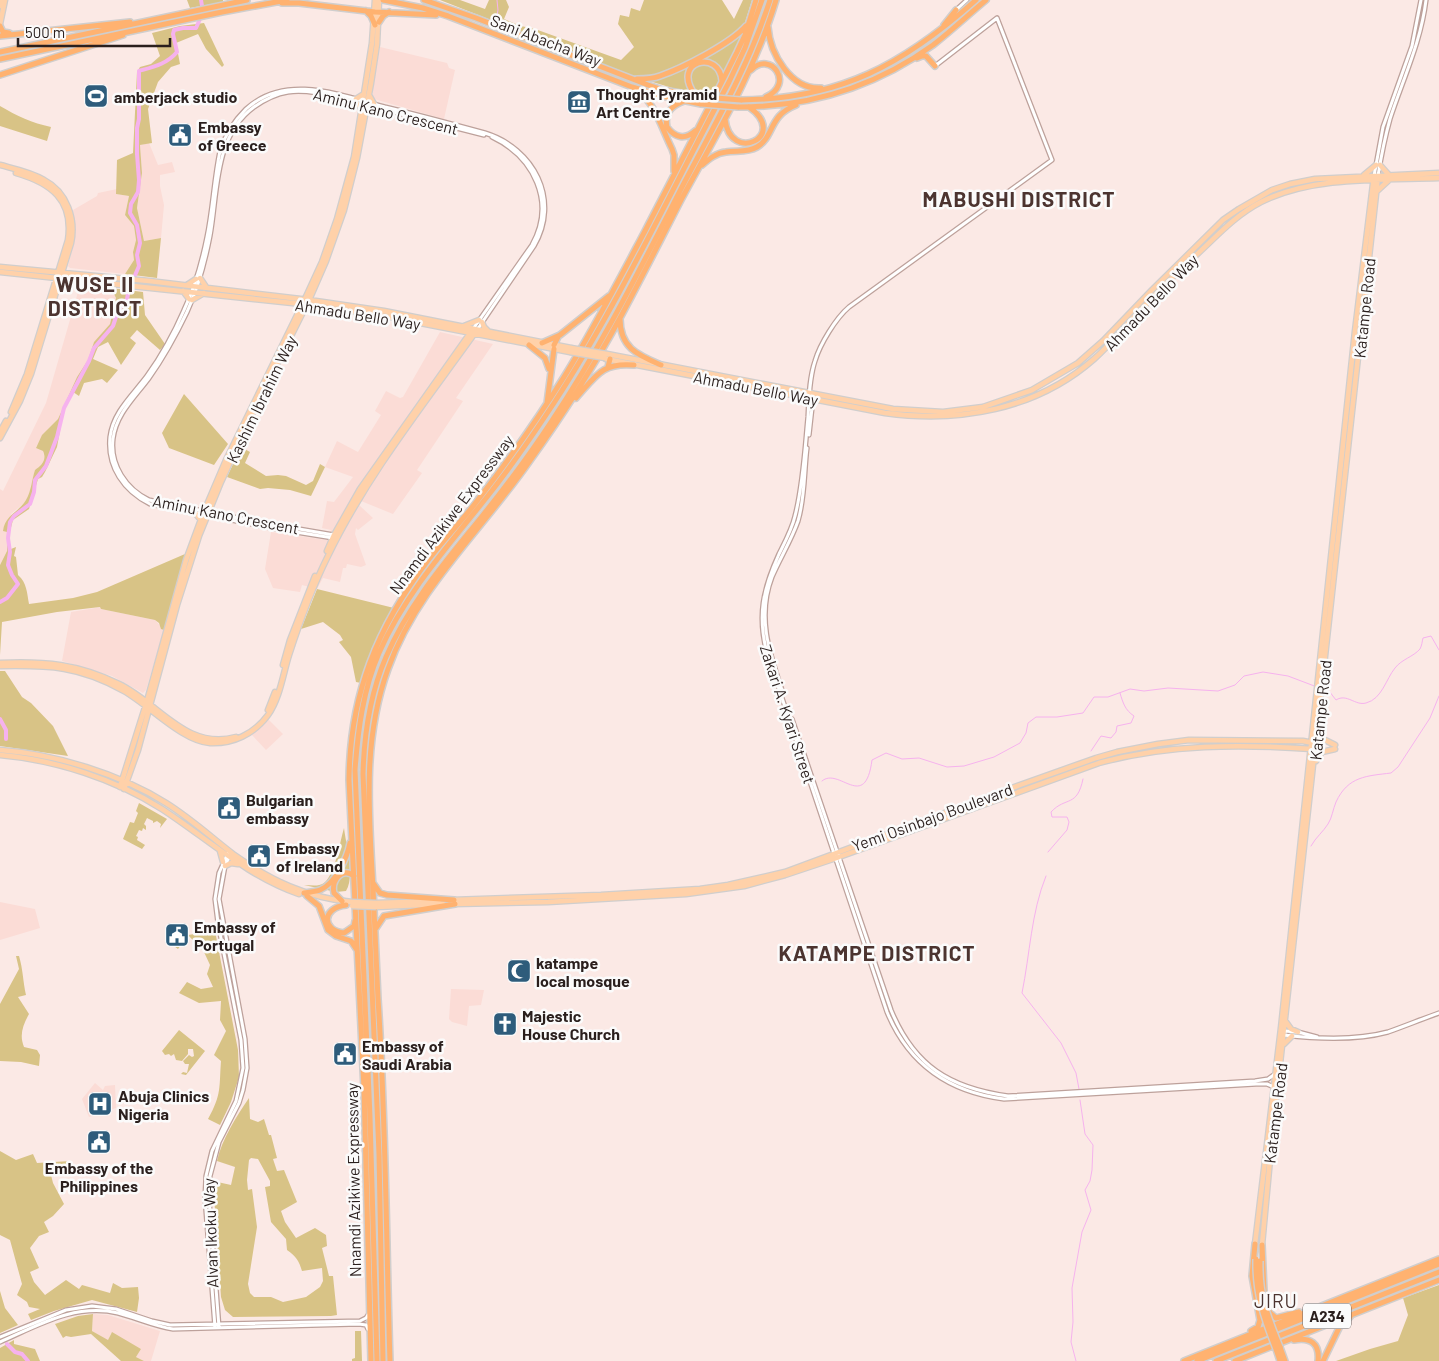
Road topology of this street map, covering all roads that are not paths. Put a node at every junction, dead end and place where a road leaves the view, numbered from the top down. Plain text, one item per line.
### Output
1 (3, 0) edge
2 (247, 0) edge
3 (287, 0) edge
4 (375, 0) edge
5 (381, 0) edge
6 (424, 0) edge
7 (436, 0) edge
8 (756, 0) edge
9 (762, 0) edge
10 (770, 0) edge
11 (776, 0) edge
12 (967, 0) edge
13 (976, 0) edge
14 (986, 0) edge
15 (1421, 0) edge
16 (1426, 0) edge
17 (267, 3) junction
18 (0, 6) edge
19 (451, 8) junction
20 (377, 9) junction
21 (956, 10) joint
22 (365, 11) junction
23 (389, 12) junction
24 (448, 16) junction
25 (146, 22) junction
26 (377, 23) junction
27 (748, 24) junction
28 (0, 25) edge
29 (768, 26) junction
30 (134, 31) junction
31 (938, 32) junction
32 (12, 34) junction
33 (946, 34) junction
34 (0, 36) edge
35 (0, 52) edge
36 (0, 59) edge
37 (936, 66) junction
38 (897, 68) junction
39 (749, 72) junction
40 (0, 75) edge
41 (634, 79) junction
42 (722, 83) junction
43 (632, 87) junction
44 (832, 88) junction
45 (367, 94) junction
46 (695, 96) junction
47 (761, 100) junction
48 (356, 101) junction
49 (685, 101) junction
50 (804, 102) junction
51 (365, 103) junction
52 (374, 105) junction
53 (749, 107) junction
54 (364, 112) junction
55 (725, 119) junction
56 (699, 127) junction
57 (1378, 165) junction
58 (0, 167) edge
59 (699, 167) junction
60 (1439, 173) edge
61 (674, 174) junction
62 (1361, 178) junction
63 (1376, 178) junction
64 (1389, 178) junction
65 (1439, 178) edge
66 (1374, 193) junction
67 (665, 203) junction
68 (673, 216) junction
69 (651, 218) junction
70 (660, 229) junction
71 (633, 254) junction
72 (0, 267) edge
73 (0, 272) edge
74 (60, 273) junction
75 (628, 274) junction
76 (58, 278) junction
77 (198, 279) junction
78 (107, 280) junction
79 (148, 284) junction
80 (186, 286) junction
81 (195, 289) junction
82 (182, 290) junction
83 (206, 290) junction
84 (313, 291) junction
85 (307, 294) junction
86 (611, 294) junction
87 (298, 298) junction
88 (191, 299) junction
89 (319, 301) junction
90 (306, 302) junction
91 (294, 303) junction
92 (314, 306) junction
93 (300, 313) junction
94 (620, 319) junction
95 (481, 321) junction
96 (460, 329) junction
97 (490, 332) junction
98 (474, 333) junction
99 (558, 337) junction
100 (542, 342) junction
101 (463, 344) junction
102 (529, 345) junction
103 (554, 347) junction
104 (607, 357) junction
105 (634, 365) junction
106 (661, 365) junction
107 (608, 366) junction
108 (550, 371) junction
109 (811, 395) junction
110 (546, 405) junction
111 (568, 405) junction
112 (0, 432) edge
113 (0, 438) edge
114 (531, 451) junction
115 (514, 453) junction
116 (527, 466) junction
117 (505, 474) junction
118 (205, 512) junction
119 (195, 513) junction
120 (200, 520) junction
121 (335, 537) junction
122 (445, 571) junction
123 (430, 582) junction
124 (0, 664) edge
125 (151, 694) junction
126 (139, 698) junction
127 (148, 704) junction
128 (156, 711) junction
129 (144, 716) junction
130 (1315, 732) junction
131 (1227, 740) junction
132 (1303, 742) junction
133 (357, 743) junction
134 (1227, 746) junction
135 (1314, 746) junction
136 (1294, 748) junction
137 (0, 750) edge
138 (0, 755) edge
139 (349, 762) junction
140 (1312, 763) junction
141 (125, 782) junction
142 (122, 788) junction
143 (363, 796) junction
144 (369, 810) junction
145 (352, 835) junction
146 (219, 850) junction
147 (229, 854) junction
148 (837, 855) junction
149 (224, 864) junction
150 (240, 864) junction
151 (354, 876) junction
152 (373, 883) junction
153 (305, 895) junction
154 (454, 902) junction
155 (348, 904) junction
156 (356, 918) junction
157 (375, 931) junction
158 (358, 951) junction
159 (378, 999) junction
160 (1439, 1013) edge
161 (360, 1017) junction
162 (374, 1018) junction
163 (1286, 1021) junction
164 (1298, 1032) junction
165 (1282, 1033) junction
166 (367, 1035) junction
167 (1292, 1036) junction
168 (1320, 1038) junction
169 (1283, 1045) junction
170 (1275, 1074) junction
171 (1274, 1087) junction
172 (371, 1161) junction
173 (379, 1161) junction
174 (1267, 1163) junction
175 (386, 1235) junction
176 (381, 1242) junction
177 (373, 1244) junction
178 (1255, 1244) junction
179 (1262, 1245) junction
180 (1439, 1259) edge
181 (1258, 1260) junction
182 (1439, 1264) edge
183 (368, 1267) junction
184 (1439, 1272) edge
185 (1439, 1280) edge
186 (1379, 1288) junction
187 (1385, 1294) junction
188 (1348, 1296) junction
189 (375, 1300) junction
190 (1314, 1309) junction
191 (1360, 1311) junction
192 (369, 1312) junction
193 (1354, 1314) junction
194 (216, 1316) junction
195 (226, 1323) junction
196 (208, 1324) junction
197 (217, 1326) junction
198 (369, 1330) junction
199 (0, 1337) edge
200 (1238, 1340) junction
201 (0, 1342) edge
202 (1283, 1342) junction
203 (1278, 1348) junction
204 (370, 1351) junction
205 (370, 1361) edge
206 (377, 1361) edge
207 (383, 1361) edge
208 (390, 1361) edge
209 (1184, 1361) edge
210 (1197, 1361) edge
211 (1216, 1361) edge
212 (1235, 1361) edge
213 (1280, 1361) edge
214 (1285, 1361) edge
215 (1318, 1361) edge
216 (1323, 1361) edge

1 - 18 main road
1 - 28 main road
2 - 25 highway
3 - 17 highway
4 - 20 main road
5 - 20 main road
5 - 24 highway, Sani Abacha Way
6 - 19 highway, Sani Abacha Way
7 - 19 highway
8 - 27 highway, Nnamdi Azikiwe Expressway
9 - 67 highway, Nnamdi Azikiwe Expressway
10 - 70 highway, Nnamdi Azikiwe Expressway
11 - 29 highway, Nnamdi Azikiwe Expressway
12 - 21 street
13 - 31 highway
14 - 33 highway
15 - 57 street
16 - 57 street
17 - 22 highway
17 - 30 highway
19 - 41 highway, Sani Abacha Way
20 - 22 highway
20 - 23 highway
20 - 26 main road, Kashim Ibrahim Way
21 - 31 highway
22 - 26 highway
23 - 24 highway
23 - 26 highway
24 - 43 highway, Sani Abacha Way
25 - 32 highway
25 - 35 highway
26 - 45 main road, Kashim Ibrahim Way
27 - 41 highway
27 - 42 highway, Nnamdi Azikiwe Expressway
28 - 32 highway
29 - 39 highway, Nnamdi Azikiwe Expressway
29 - 44 highway
30 - 36 highway
30 - 40 highway
31 - 44 highway, Sani Abacha Way
32 - 34 highway
33 - 37 highway
33 - 38 highway
37 - 38 highway
37 - 109 street, Zakari A. Kyari Street
38 - 50 highway
39 - 47 highway
39 - 55 highway, Nnamdi Azikiwe Expressway
41 - 46 highway, Sani Abacha Way
42 - 46 highway
42 - 56 highway, Nnamdi Azikiwe Expressway
43 - 49 highway, Sani Abacha Way
43 - 61 highway
44 - 47 highway, Sani Abacha Way
45 - 48 main road
45 - 51 main road, Kashim Ibrahim Way
45 - 52 main road
46 - 47 highway, Sani Abacha Way, bridge
48 - 51 street, Aminu Kano Crescent
48 - 54 main road
48 - 77 street, Aminu Kano Crescent
49 - 53 highway, Sani Abacha Way, bridge
49 - 56 highway
50 - 53 highway, Sani Abacha Way
50 - 59 highway
51 - 52 street, Aminu Kano Crescent
51 - 54 main road, Kashim Ibrahim Way
52 - 54 main road
52 - 95 street, Aminu Kano Crescent
53 - 55 highway
54 - 84 main road, Kashim Ibrahim Way
54 - 85 main road, Kashim Ibrahim Way
55 - 59 highway, Nnamdi Azikiwe Expressway
56 - 61 highway, Nnamdi Azikiwe Expressway
57 - 62 main road
57 - 63 street
57 - 64 main road
58 - 74 main road
59 - 68 highway, Nnamdi Azikiwe Expressway
60 - 64 main road, Ahmadu Bello Way
61 - 69 highway, Nnamdi Azikiwe Expressway
62 - 63 main road, Ahmadu Bello Way
62 - 66 main road
62 - 109 main road, Ahmadu Bello Way
63 - 64 main road, Ahmadu Bello Way
63 - 66 main road, Katampe Road
64 - 65 main road, Ahmadu Bello Way
64 - 66 main road
66 - 130 main road, Katampe Road
67 - 69 highway
67 - 75 highway, Nnamdi Azikiwe Expressway
68 - 70 highway
68 - 94 highway, Nnamdi Azikiwe Expressway
69 - 71 highway, Nnamdi Azikiwe Expressway
70 - 114 highway, Nnamdi Azikiwe Expressway
71 - 75 highway
71 - 86 highway, Nnamdi Azikiwe Expressway
72 - 74 main road, Ahmadu Bello Way
73 - 76 main road, Ahmadu Bello Way
74 - 76 main road
74 - 78 main road, Ahmadu Bello Way
75 - 117 highway, Nnamdi Azikiwe Expressway
76 - 78 main road, Ahmadu Bello Way
76 - 112 main road
76 - 113 main road
77 - 80 main road
77 - 81 street, Aminu Kano Crescent
77 - 83 main road
78 - 79 main road, Ahmadu Bello Way
79 - 80 main road, Ahmadu Bello Way
79 - 82 main road, Ahmadu Bello Way
80 - 81 main road, Ahmadu Bello Way
81 - 82 main road, Ahmadu Bello Way
81 - 83 main road, Ahmadu Bello Way
81 - 88 street, Aminu Kano Crescent
82 - 88 main road
83 - 87 main road, Ahmadu Bello Way
83 - 88 main road
83 - 91 main road, Ahmadu Bello Way
84 - 89 main road
84 - 90 main road, Kashim Ibrahim Way
85 - 87 main road
85 - 90 main road, Kashim Ibrahim Way
86 - 99 highway
86 - 110 highway, Nnamdi Azikiwe Expressway
87 - 90 main road, Ahmadu Bello Way
88 - 118 street, Aminu Kano Crescent
88 - 119 street, Aminu Kano Crescent
89 - 90 main road, Ahmadu Bello Way
89 - 96 main road, Ahmadu Bello Way
90 - 91 main road, Ahmadu Bello Way
90 - 92 main road, Ahmadu Bello Way
90 - 93 main road, Kashim Ibrahim Way
91 - 93 main road
92 - 93 main road
92 - 96 main road, Ahmadu Bello Way
93 - 118 main road, Kashim Ibrahim Way
94 - 106 highway
94 - 111 highway, Nnamdi Azikiwe Expressway
95 - 96 main road
95 - 97 main road
95 - 98 street
96 - 98 main road, Ahmadu Bello Way
96 - 101 main road
97 - 98 main road, Ahmadu Bello Way
97 - 100 main road, Ahmadu Bello Way
98 - 101 main road
98 - 102 main road, Ahmadu Bello Way
98 - 121 main road
99 - 100 highway
99 - 103 highway
100 - 103 main road, Ahmadu Bello Way
101 - 121 main road
102 - 103 main road, Ahmadu Bello Way
102 - 108 highway
103 - 104 main road, Ahmadu Bello Way, bridge
103 - 108 highway
104 - 105 main road, Ahmadu Bello Way
104 - 106 main road, Ahmadu Bello Way
104 - 107 highway
105 - 107 highway
105 - 109 main road, Ahmadu Bello Way
106 - 109 main road, Ahmadu Bello Way
107 - 111 highway
108 - 110 highway
109 - 148 street, Zakari A. Kyari Street
110 - 115 highway, Nnamdi Azikiwe Expressway
111 - 116 highway, Nnamdi Azikiwe Expressway
114 - 116 highway
114 - 123 highway, Nnamdi Azikiwe Expressway
115 - 117 highway
115 - 139 highway, Nnamdi Azikiwe Expressway
116 - 122 highway, Nnamdi Azikiwe Expressway
117 - 133 highway, Nnamdi Azikiwe Expressway
118 - 119 street, Aminu Kano Crescent
118 - 120 main road, Kashim Ibrahim Way
118 - 121 street, Aminu Kano Crescent
118 - 125 main road, Kashim Ibrahim Way
119 - 120 main road
120 - 125 main road, Kashim Ibrahim Way
121 - 128 main road
122 - 123 highway
122 - 144 highway, Nnamdi Azikiwe Expressway
123 - 143 highway, Nnamdi Azikiwe Expressway
124 - 126 main road
125 - 126 main road
125 - 127 main road, Kashim Ibrahim Way
125 - 128 main road
126 - 127 main road
126 - 129 main road
127 - 128 main road
127 - 129 main road, Kashim Ibrahim Way
128 - 129 main road
129 - 141 main road, Kashim Ibrahim Way
130 - 132 main road
130 - 135 main road, Katampe Road
130 - 140 main road
131 - 132 main road, Yemi Osinbajo Boulevard
131 - 134 main road
131 - 148 main road, Yemi Osinbajo Boulevard
132 - 135 main road, Yemi Osinbajo Boulevard
133 - 139 highway
133 - 166 highway, Nnamdi Azikiwe Expressway
134 - 136 main road, Yemi Osinbajo Boulevard
134 - 148 main road, Yemi Osinbajo Boulevard
135 - 136 main road, Yemi Osinbajo Boulevard
135 - 140 main road, Katampe Road
136 - 140 main road
137 - 141 main road
138 - 142 main road
139 - 145 highway, Nnamdi Azikiwe Expressway
140 - 163 main road, Katampe Road
140 - 165 main road, Katampe Road
141 - 142 main road, Kashim Ibrahim Way
141 - 147 main road
142 - 146 main road
143 - 144 highway
143 - 162 highway, Nnamdi Azikiwe Expressway
144 - 152 highway, Nnamdi Azikiwe Expressway
145 - 151 highway, Nnamdi Azikiwe Expressway
145 - 153 highway
146 - 147 main road
146 - 149 main road
147 - 149 street, Alvan Ikoku Way
147 - 150 main road
147 - 153 main road
148 - 154 main road, Yemi Osinbajo Boulevard
148 - 170 street
148 - 171 street
149 - 150 main road
149 - 194 street, Alvan Ikoku Way
150 - 153 main road
151 - 155 highway
151 - 156 highway, Nnamdi Azikiwe Expressway
152 - 154 highway
152 - 157 highway, Nnamdi Azikiwe Expressway
153 - 155 main road, Yemi Osinbajo Boulevard
153 - 158 highway
154 - 155 main road, Yemi Osinbajo Boulevard, bridge
154 - 157 highway
155 - 156 highway
156 - 158 highway, Nnamdi Azikiwe Expressway
157 - 159 highway, Nnamdi Azikiwe Expressway
158 - 161 highway, Nnamdi Azikiwe Expressway
159 - 162 highway
159 - 175 highway, Nnamdi Azikiwe Expressway
160 - 168 street
161 - 166 highway
161 - 183 highway, Nnamdi Azikiwe Expressway
162 - 173 highway, Nnamdi Azikiwe Expressway
163 - 164 main road
163 - 165 main road, Katampe Road
164 - 165 street
164 - 168 street
165 - 167 street
165 - 169 main road, Katampe Road
165 - 170 main road, Katampe Road
166 - 172 highway, Nnamdi Azikiwe Expressway
167 - 168 street
167 - 169 main road
169 - 174 main road, Katampe Road
170 - 171 main road, Katampe Road
171 - 174 main road, Katampe Road
172 - 173 highway
172 - 177 highway, Nnamdi Azikiwe Expressway
173 - 176 highway, Nnamdi Azikiwe Expressway
174 - 178 main road, Katampe Road
174 - 179 main road, Katampe Road
175 - 176 highway
175 - 208 highway, Nnamdi Azikiwe Expressway
176 - 207 highway, Nnamdi Azikiwe Expressway
177 - 183 highway
177 - 189 highway, Nnamdi Azikiwe Expressway
178 - 181 highway
178 - 200 highway
179 - 181 highway
179 - 190 highway
180 - 188 highway
181 - 203 highway, bridge
182 - 186 highway, A234
183 - 192 highway, Nnamdi Azikiwe Expressway
184 - 187 highway, A234
185 - 191 highway
186 - 188 highway
186 - 210 highway, A234
187 - 191 highway
187 - 211 highway, A234
188 - 190 highway
189 - 204 highway
189 - 206 highway, Nnamdi Azikiwe Expressway
190 - 200 highway
191 - 193 highway
192 - 195 street
192 - 198 highway, Nnamdi Azikiwe Expressway
193 - 202 highway
193 - 216 highway
194 - 195 street
194 - 196 street
194 - 197 street, Alvan Ikoku Way
195 - 197 street
196 - 197 street
196 - 199 street
197 - 198 street
197 - 201 street
198 - 204 highway, Nnamdi Azikiwe Expressway
200 - 209 highway
202 - 212 highway
202 - 215 highway
203 - 213 highway
203 - 214 highway
204 - 205 highway, Nnamdi Azikiwe Expressway

